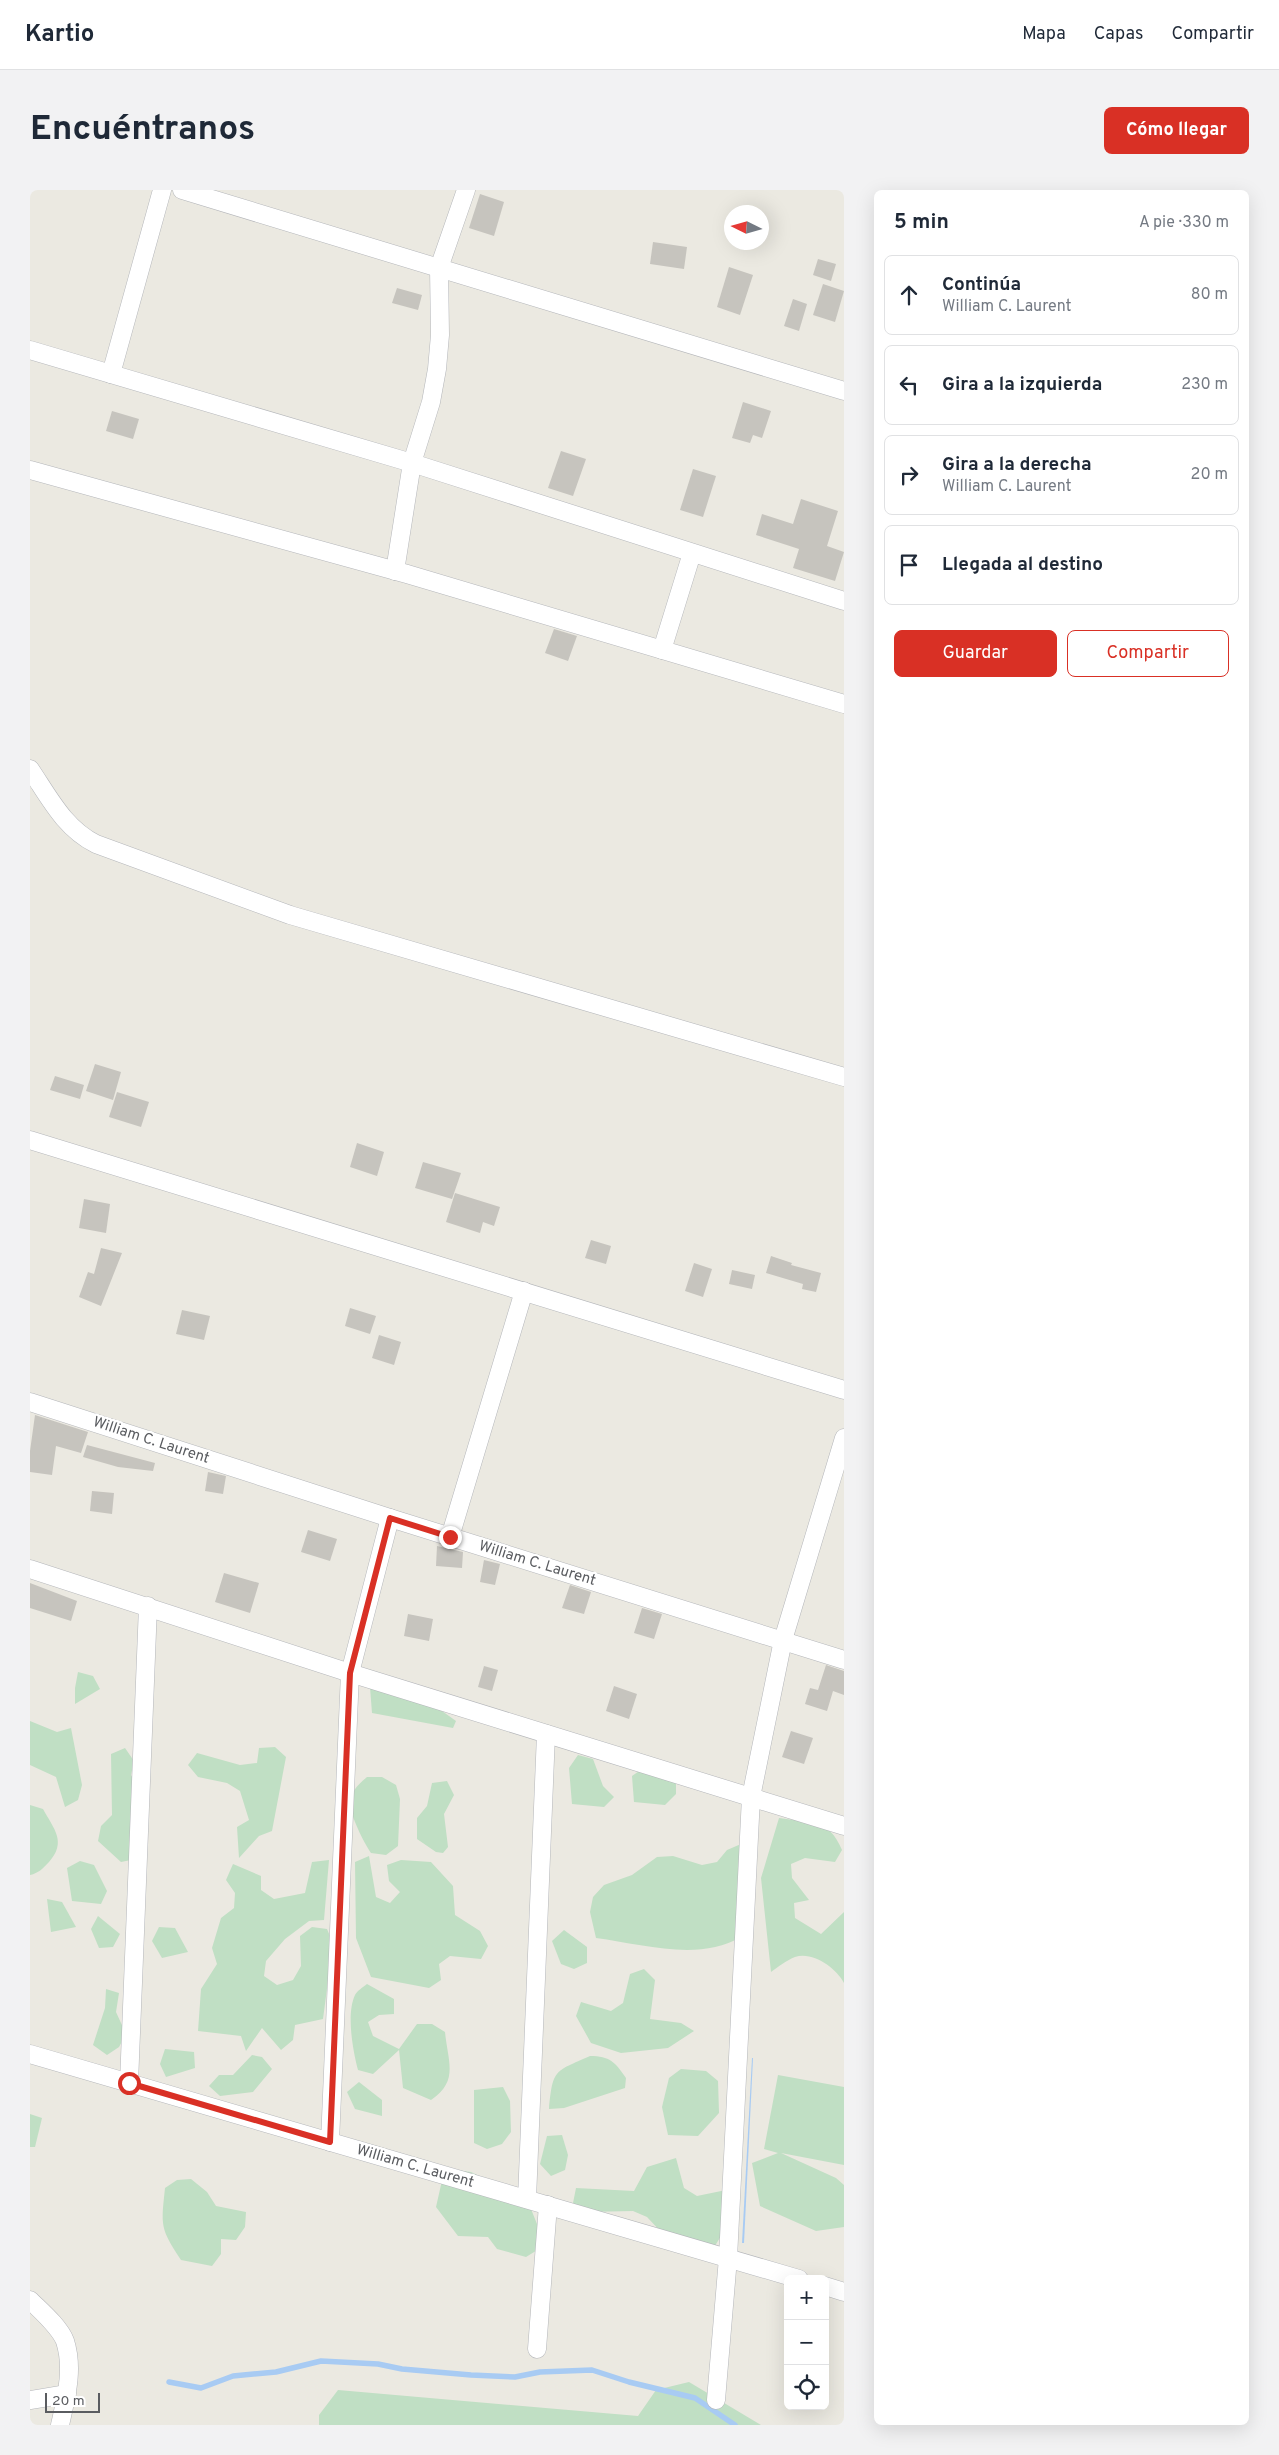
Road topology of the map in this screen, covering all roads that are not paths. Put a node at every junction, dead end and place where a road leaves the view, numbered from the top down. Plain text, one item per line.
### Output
1 (162, 190) edge
2 (182, 190) edge
3 (466, 190) edge
4 (439, 268) junction
5 (30, 350) edge
6 (111, 374) junction
7 (844, 390) edge
8 (412, 463) junction
9 (30, 470) edge
10 (692, 552) junction
11 (395, 571) junction
12 (844, 601) edge
13 (662, 650) junction
14 (844, 704) edge
15 (30, 768) edge
16 (844, 1077) edge
17 (30, 1140) edge
18 (524, 1291) junction
19 (844, 1390) edge
20 (30, 1402) edge
21 (844, 1438) edge
22 (390, 1518) junction
23 (450, 1537) junction
24 (30, 1568) edge
25 (148, 1606) junction
26 (783, 1640) junction
27 (844, 1660) edge
28 (350, 1673) junction
29 (546, 1734) junction
30 (751, 1797) junction
31 (844, 1826) edge
32 (30, 2054) edge
33 (129, 2083) junction
34 (330, 2142) junction
35 (527, 2199) junction
36 (548, 2205) junction
37 (728, 2258) junction
38 (785, 2275) edge
39 (829, 2287) edge
40 (844, 2292) edge
41 (30, 2300) edge
42 (537, 2349) dead end
43 (67, 2394) junction
44 (30, 2400) edge
45 (716, 2400) dead end
46 (60, 2425) edge

1 - 6 street
2 - 4 street
3 - 4 street
4 - 7 street
4 - 8 street
5 - 6 street
6 - 8 street
8 - 10 street
8 - 11 street
9 - 11 street
10 - 12 street
10 - 13 street
11 - 13 street
13 - 14 street
15 - 16 street
17 - 18 street
18 - 19 street
18 - 23 street
20 - 22 street, William C. Laurent
21 - 26 street
22 - 23 street, William C. Laurent
22 - 28 street
23 - 26 street, William C. Laurent
24 - 25 street
25 - 28 street
25 - 33 street
26 - 27 street, William C. Laurent
26 - 30 street
28 - 29 street
28 - 34 street
29 - 30 street
29 - 35 street
30 - 31 street
30 - 37 street
32 - 33 street, William C. Laurent
33 - 34 street, William C. Laurent
34 - 35 street, William C. Laurent
35 - 36 street, William C. Laurent
36 - 37 street, William C. Laurent
36 - 42 street
37 - 38 street, William C. Laurent
37 - 45 street
39 - 40 street
41 - 43 street
43 - 44 street
43 - 46 street

